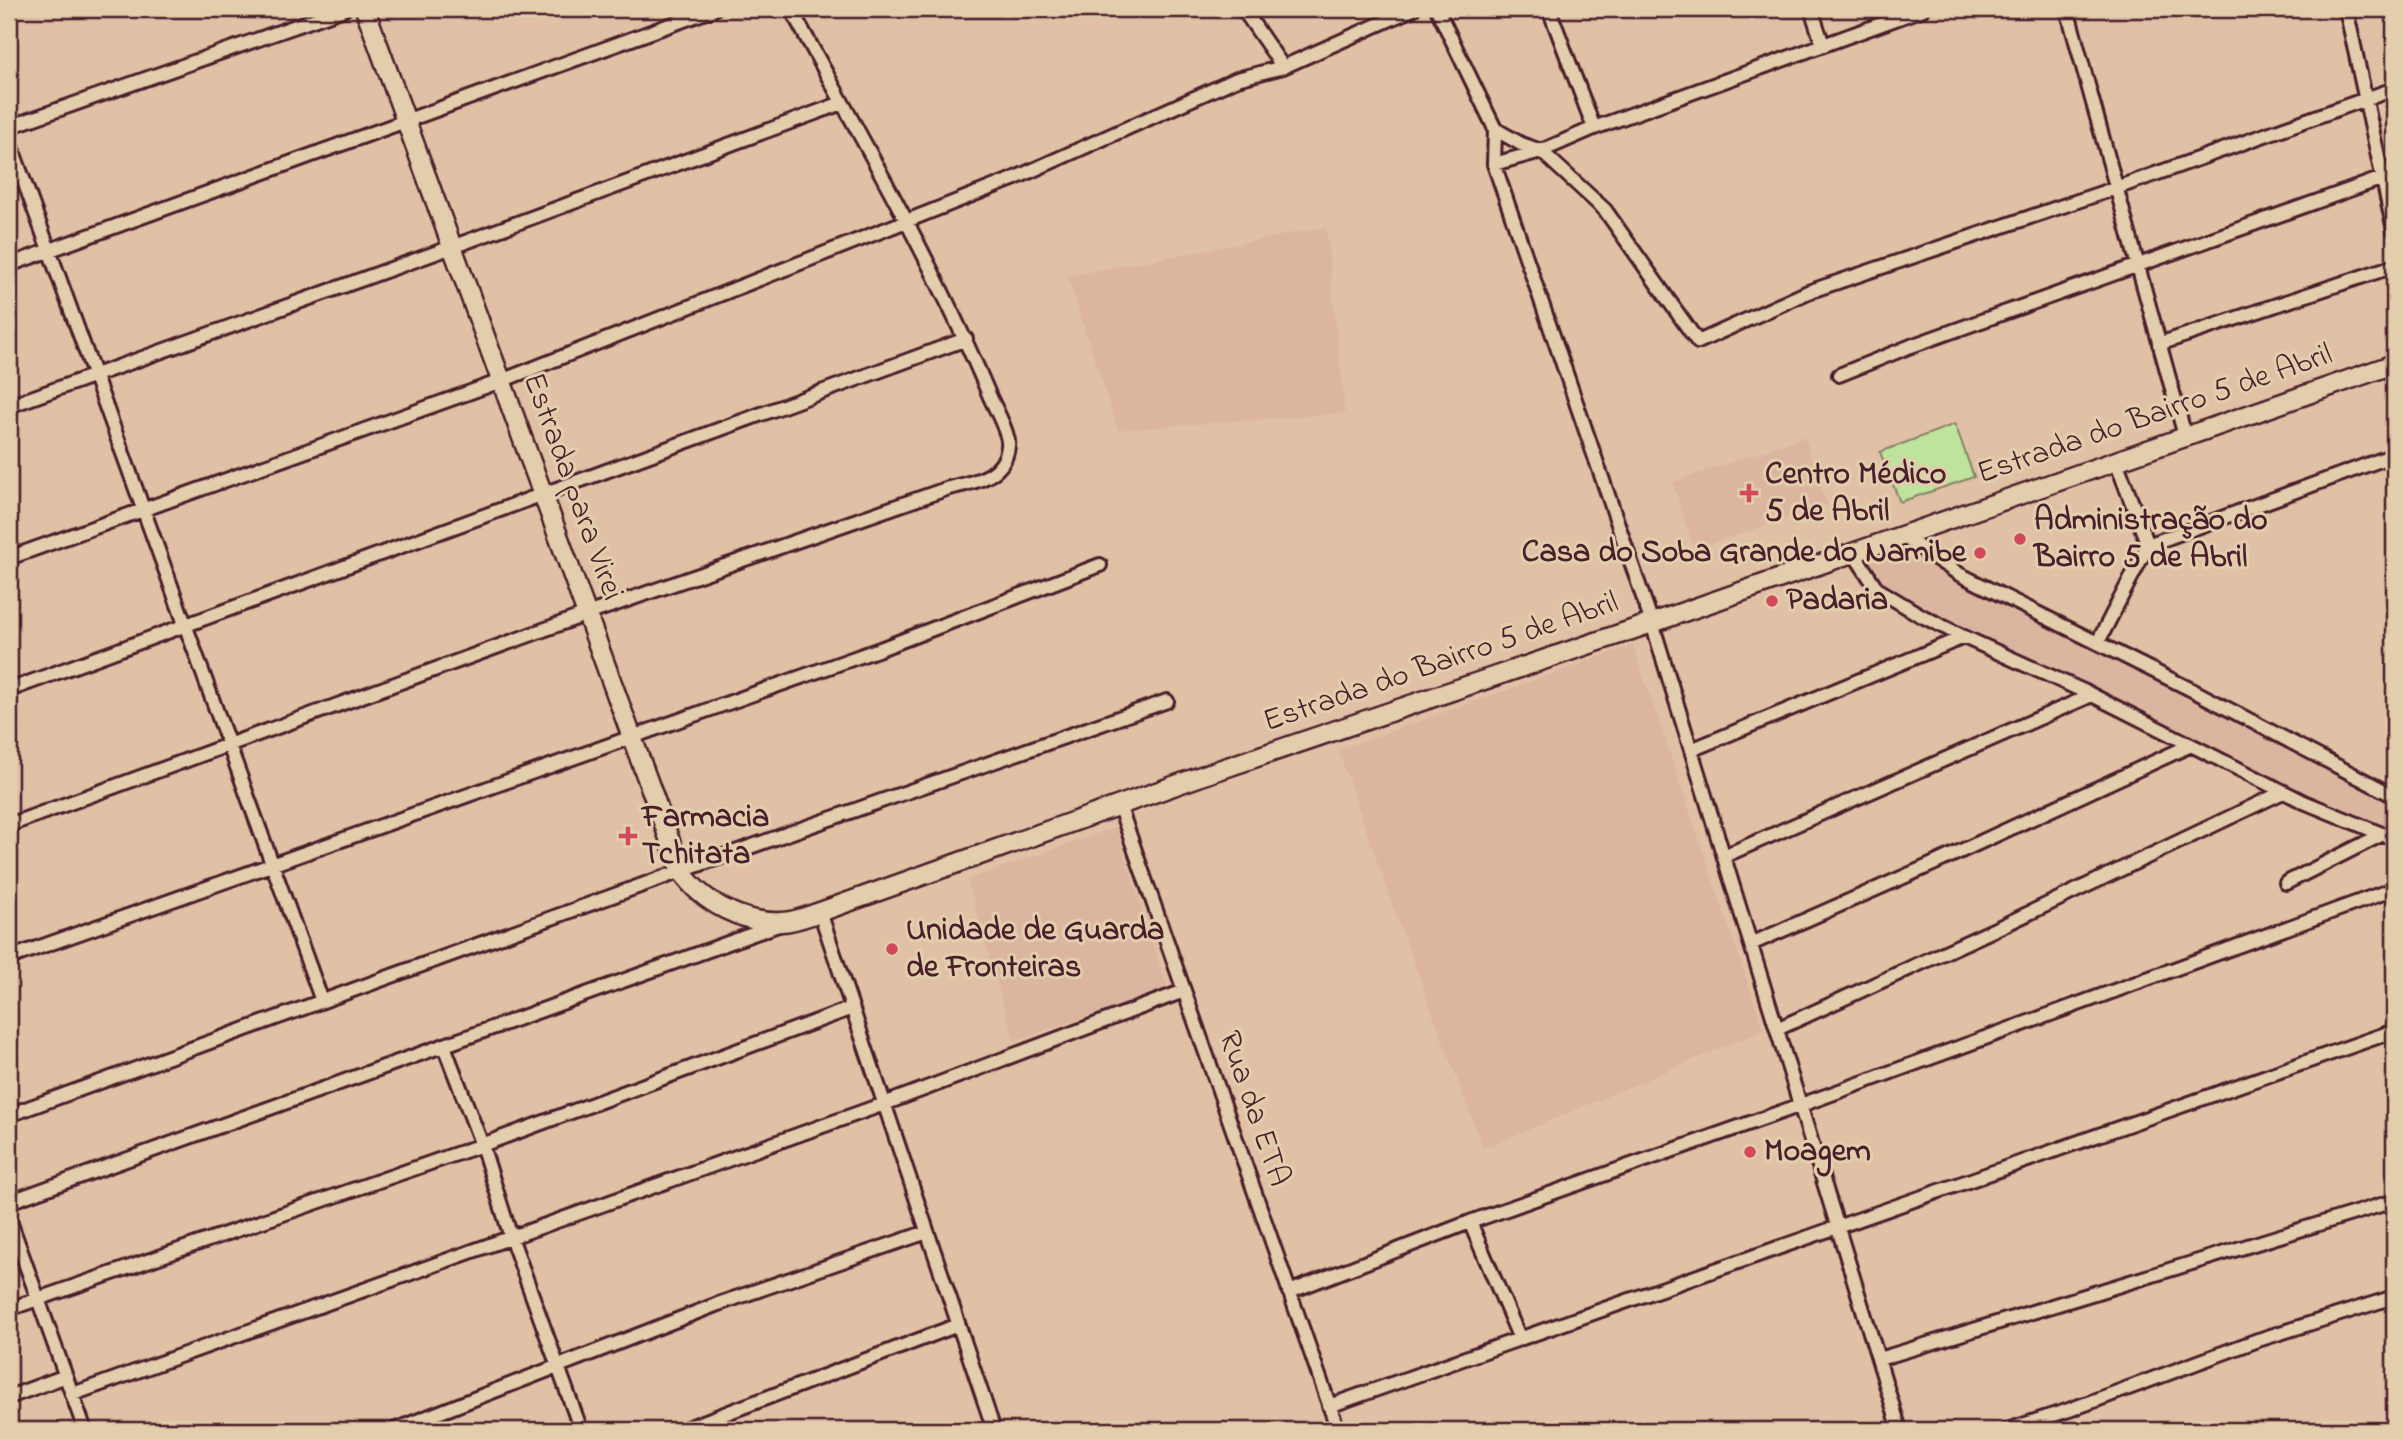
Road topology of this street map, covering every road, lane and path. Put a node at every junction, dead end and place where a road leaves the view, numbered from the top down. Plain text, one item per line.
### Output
1 (344, 9) edge
2 (365, 9) edge
3 (714, 9) edge
4 (791, 9) edge
5 (1243, 9) edge
6 (1413, 9) edge
7 (1437, 9) edge
8 (1549, 9) edge
9 (1811, 9) edge
10 (1923, 9) edge
11 (2067, 9) edge
12 (2346, 9) edge
13 (1823, 45) junction
14 (1283, 68) junction
15 (2394, 89) edge
16 (2365, 99) junction
17 (842, 103) junction
18 (406, 121) junction
19 (9, 127) edge
20 (1594, 128) junction
21 (1495, 129) junction
22 (9, 140) edge
23 (1541, 151) junction
24 (1494, 164) junction
25 (2388, 176) edge
26 (2116, 188) junction
27 (906, 222) junction
28 (2394, 229) edge
29 (452, 247) junction
30 (49, 250) junction
31 (9, 265) edge
32 (2137, 266) junction
33 (2394, 266) edge
34 (966, 339) junction
35 (2159, 344) junction
36 (2394, 364) edge
37 (1839, 375) dead end
38 (95, 376) junction
39 (501, 381) junction
40 (9, 407) edge
41 (2185, 436) junction
42 (2394, 455) edge
43 (2116, 461) junction
44 (543, 495) junction
45 (143, 510) junction
46 (1901, 535) junction
47 (2148, 545) junction
48 (1853, 552) junction
49 (9, 558) edge
50 (1100, 565) dead end
51 (587, 614) junction
52 (1652, 623) junction
53 (186, 625) junction
54 (1964, 637) junction
55 (2098, 642) junction
56 (9, 690) edge
57 (2092, 695) junction
58 (1167, 701) dead end
59 (632, 737) junction
60 (229, 744) junction
61 (2192, 746) junction
62 (1692, 750) junction
63 (2283, 792) junction
64 (2394, 796) edge
65 (1119, 805) junction
66 (9, 825) edge
67 (2388, 837) edge
68 (1724, 856) junction
69 (273, 864) junction
70 (681, 871) junction
71 (2286, 883) dead end
72 (2394, 889) edge
73 (820, 912) junction
74 (785, 922) junction
75 (1751, 944) junction
76 (9, 958) edge
77 (1184, 991) junction
78 (322, 1002) junction
79 (852, 1008) junction
80 (1777, 1029) junction
81 (2394, 1031) edge
82 (444, 1046) junction
83 (884, 1104) junction
84 (1801, 1105) junction
85 (9, 1115) edge
86 (482, 1145) junction
87 (2394, 1201) edge
88 (9, 1202) edge
89 (9, 1218) edge
90 (1470, 1222) junction
91 (1838, 1227) junction
92 (927, 1232) junction
93 (511, 1237) junction
94 (1289, 1292) junction
95 (2394, 1297) edge
96 (38, 1299) junction
97 (9, 1309) edge
98 (958, 1325) junction
99 (1520, 1339) junction
100 (1879, 1359) junction
101 (558, 1367) junction
102 (66, 1377) junction
103 (73, 1394) junction
104 (9, 1397) edge
105 (1329, 1406) junction
106 (85, 1430) edge
107 (394, 1430) edge
108 (581, 1430) edge
109 (682, 1430) edge
110 (994, 1430) edge
111 (1338, 1430) edge
112 (1900, 1430) edge
113 (2007, 1430) edge

1 - 19 street
2 - 18 street, Estrada para Virei
3 - 18 street
4 - 17 street
5 - 14 street
6 - 14 street
7 - 21 street
8 - 20 street
9 - 13 street
10 - 13 street
11 - 26 street
12 - 16 street
13 - 20 street
14 - 27 street
15 - 16 street
16 - 25 street
16 - 26 street
17 - 27 street
17 - 29 street
18 - 29 street, Estrada para Virei
18 - 30 street
20 - 23 street
21 - 23 street
21 - 24 street
22 - 30 street
23 - 24 street
23 - 26 street
24 - 52 street
25 - 28 street
25 - 32 street
26 - 32 street
27 - 34 street
27 - 39 street
29 - 38 street
29 - 39 street, Estrada para Virei
30 - 31 street
30 - 38 street
32 - 35 street
32 - 37 street
33 - 35 street
34 - 44 street
34 - 51 street
35 - 41 street
36 - 41 street, Estrada do Bairro 5 de Abril
38 - 40 street
38 - 45 street
39 - 44 street, Estrada para Virei
39 - 45 street
41 - 43 street, Estrada do Bairro 5 de Abril
42 - 47 street
43 - 46 street, Estrada do Bairro 5 de Abril
43 - 47 street
44 - 51 street, Estrada para Virei
44 - 53 street
45 - 49 street
45 - 53 street
46 - 48 street, Estrada do Bairro 5 de Abril
46 - 55 street
47 - 55 street
48 - 52 street, Estrada do Bairro 5 de Abril
48 - 54 street
50 - 59 street
51 - 59 street, Estrada para Virei
51 - 60 street
52 - 62 street
52 - 65 street, Estrada do Bairro 5 de Abril
53 - 56 street
53 - 60 street
54 - 57 street
54 - 62 street
55 - 64 street
57 - 61 street
57 - 68 street
58 - 70 street
59 - 69 street
59 - 70 street, Estrada para Virei
60 - 66 street
60 - 69 street
61 - 63 street
61 - 75 street
62 - 68 street
63 - 67 street
63 - 80 street
65 - 73 street, Estrada do Bairro 5 de Abril
65 - 77 street, Rua da ETA
67 - 71 street
68 - 75 street
69 - 76 street
69 - 78 street
70 - 74 street, Estrada para Virei
70 - 78 street
72 - 84 street
73 - 74 street, Estrada do Bairro 5 de Abril
73 - 79 street
74 - 82 street
75 - 80 street
77 - 83 street
77 - 94 street, Rua da ETA
78 - 85 street
79 - 83 street
79 - 86 street
80 - 84 street
81 - 91 street
82 - 86 street
82 - 88 street
83 - 92 street
83 - 93 street
84 - 90 street
84 - 91 street
86 - 93 street
86 - 96 street
87 - 100 street
89 - 96 street
90 - 94 street
90 - 99 street
91 - 99 street
91 - 100 street
92 - 98 street
92 - 101 street
93 - 101 street
93 - 103 street
94 - 105 street, Rua da ETA
95 - 113 street
96 - 97 street
96 - 102 street
98 - 109 street
98 - 110 street
99 - 105 street
100 - 112 street
101 - 107 street
101 - 108 street
102 - 103 street
102 - 104 street
103 - 106 street
105 - 111 street, Rua da ETA

